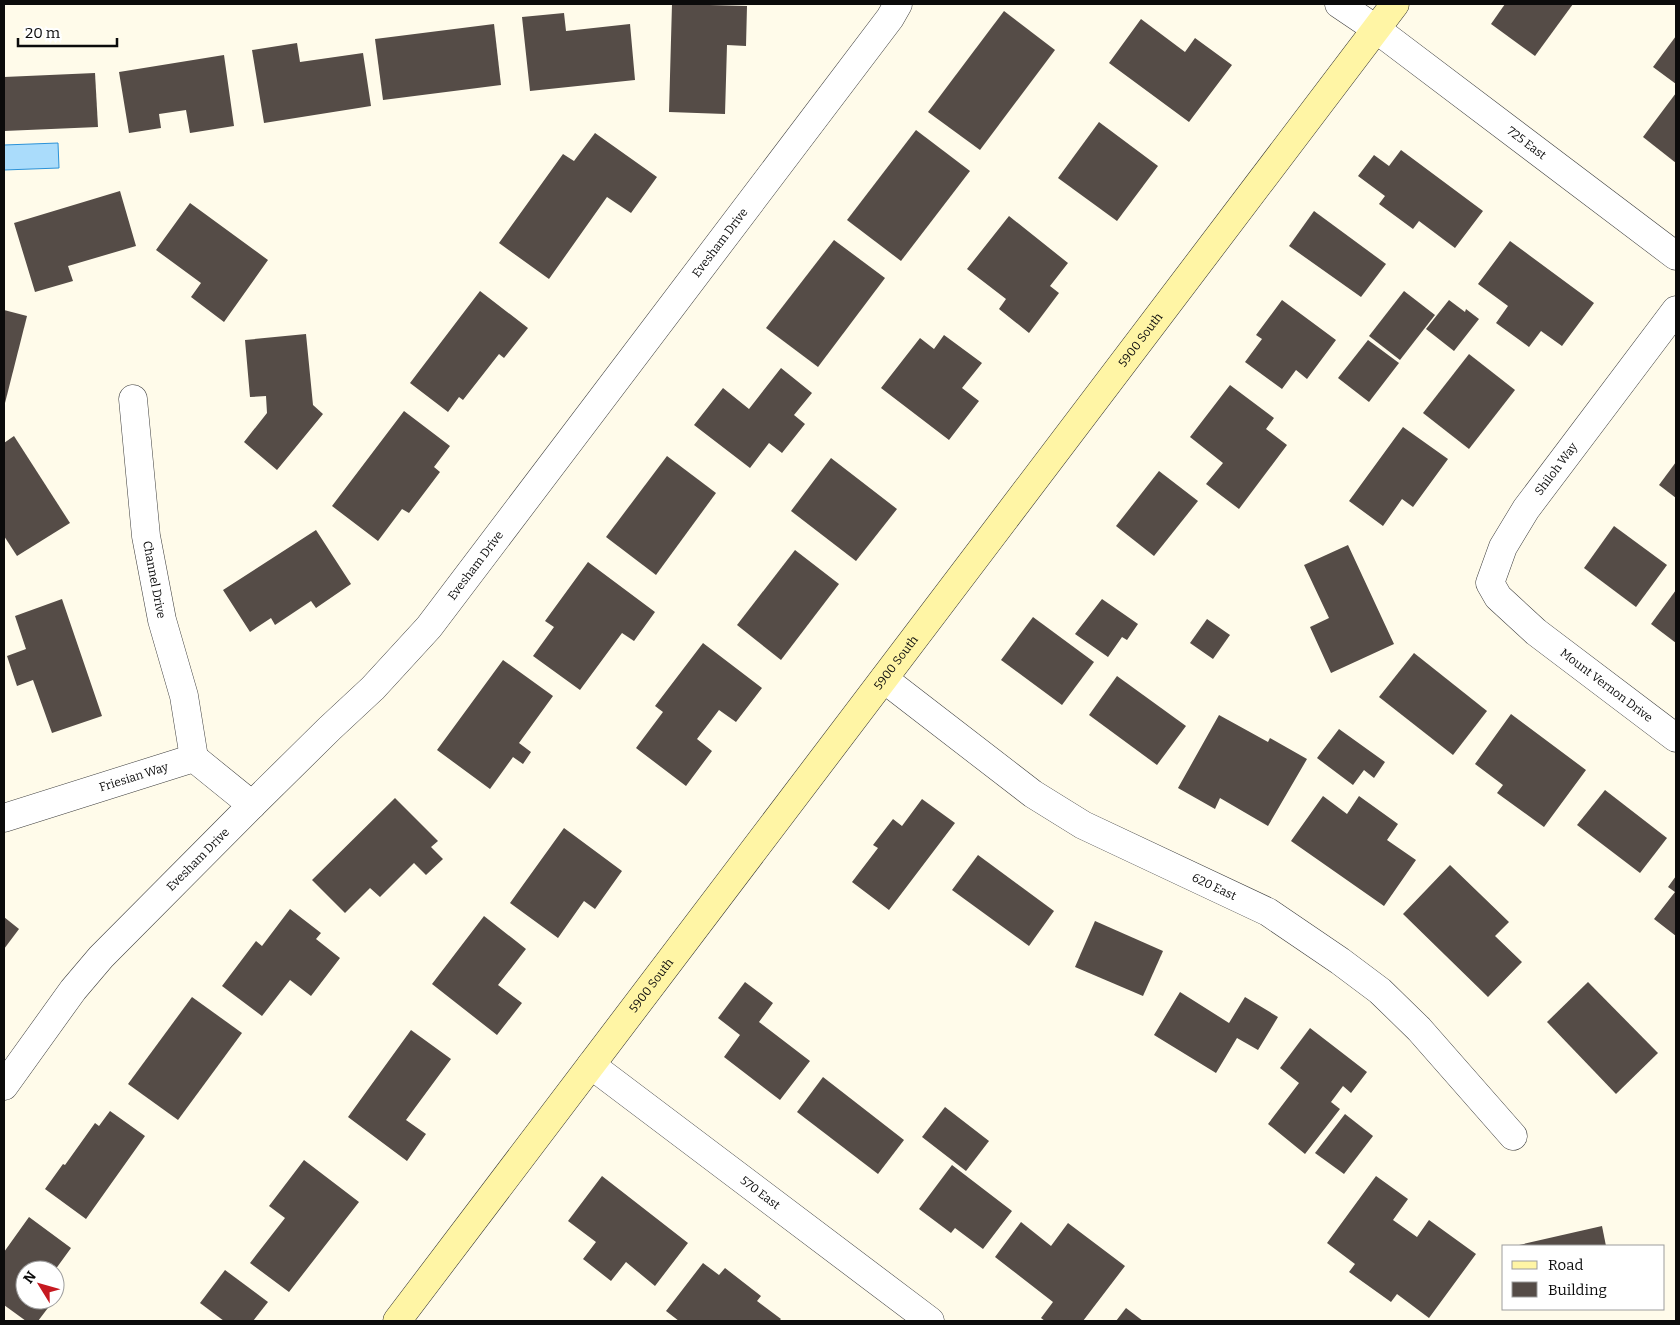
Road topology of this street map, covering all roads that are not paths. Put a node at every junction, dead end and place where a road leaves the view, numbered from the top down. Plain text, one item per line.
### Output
1 (898, 4) edge
2 (1339, 4) edge
3 (1395, 4) edge
4 (1376, 30) junction
5 (1676, 256) edge
6 (1676, 310) edge
7 (133, 399) dead end
8 (1536, 632) joint
9 (884, 679) junction
10 (1676, 738) edge
11 (194, 758) junction
12 (252, 805) junction
13 (4, 818) edge
14 (591, 1065) junction
15 (4, 1086) edge
16 (1514, 1136) dead end
17 (397, 1321) edge
18 (930, 1321) edge

1 - 12 street, Evesham Drive
2 - 4 street, 725 East
3 - 4 main road, 5900 South
4 - 5 street, 725 East
4 - 9 main road, 5900 South
6 - 8 street, Shiloh Way
7 - 11 street, Channel Drive
8 - 10 street, Mount Vernon Drive
9 - 14 main road, 5900 South
9 - 16 street, 620 East
11 - 12 street
11 - 13 street, Friesian Way
12 - 15 street, Evesham Drive
14 - 17 main road, 5900 South
14 - 18 street, 570 East

